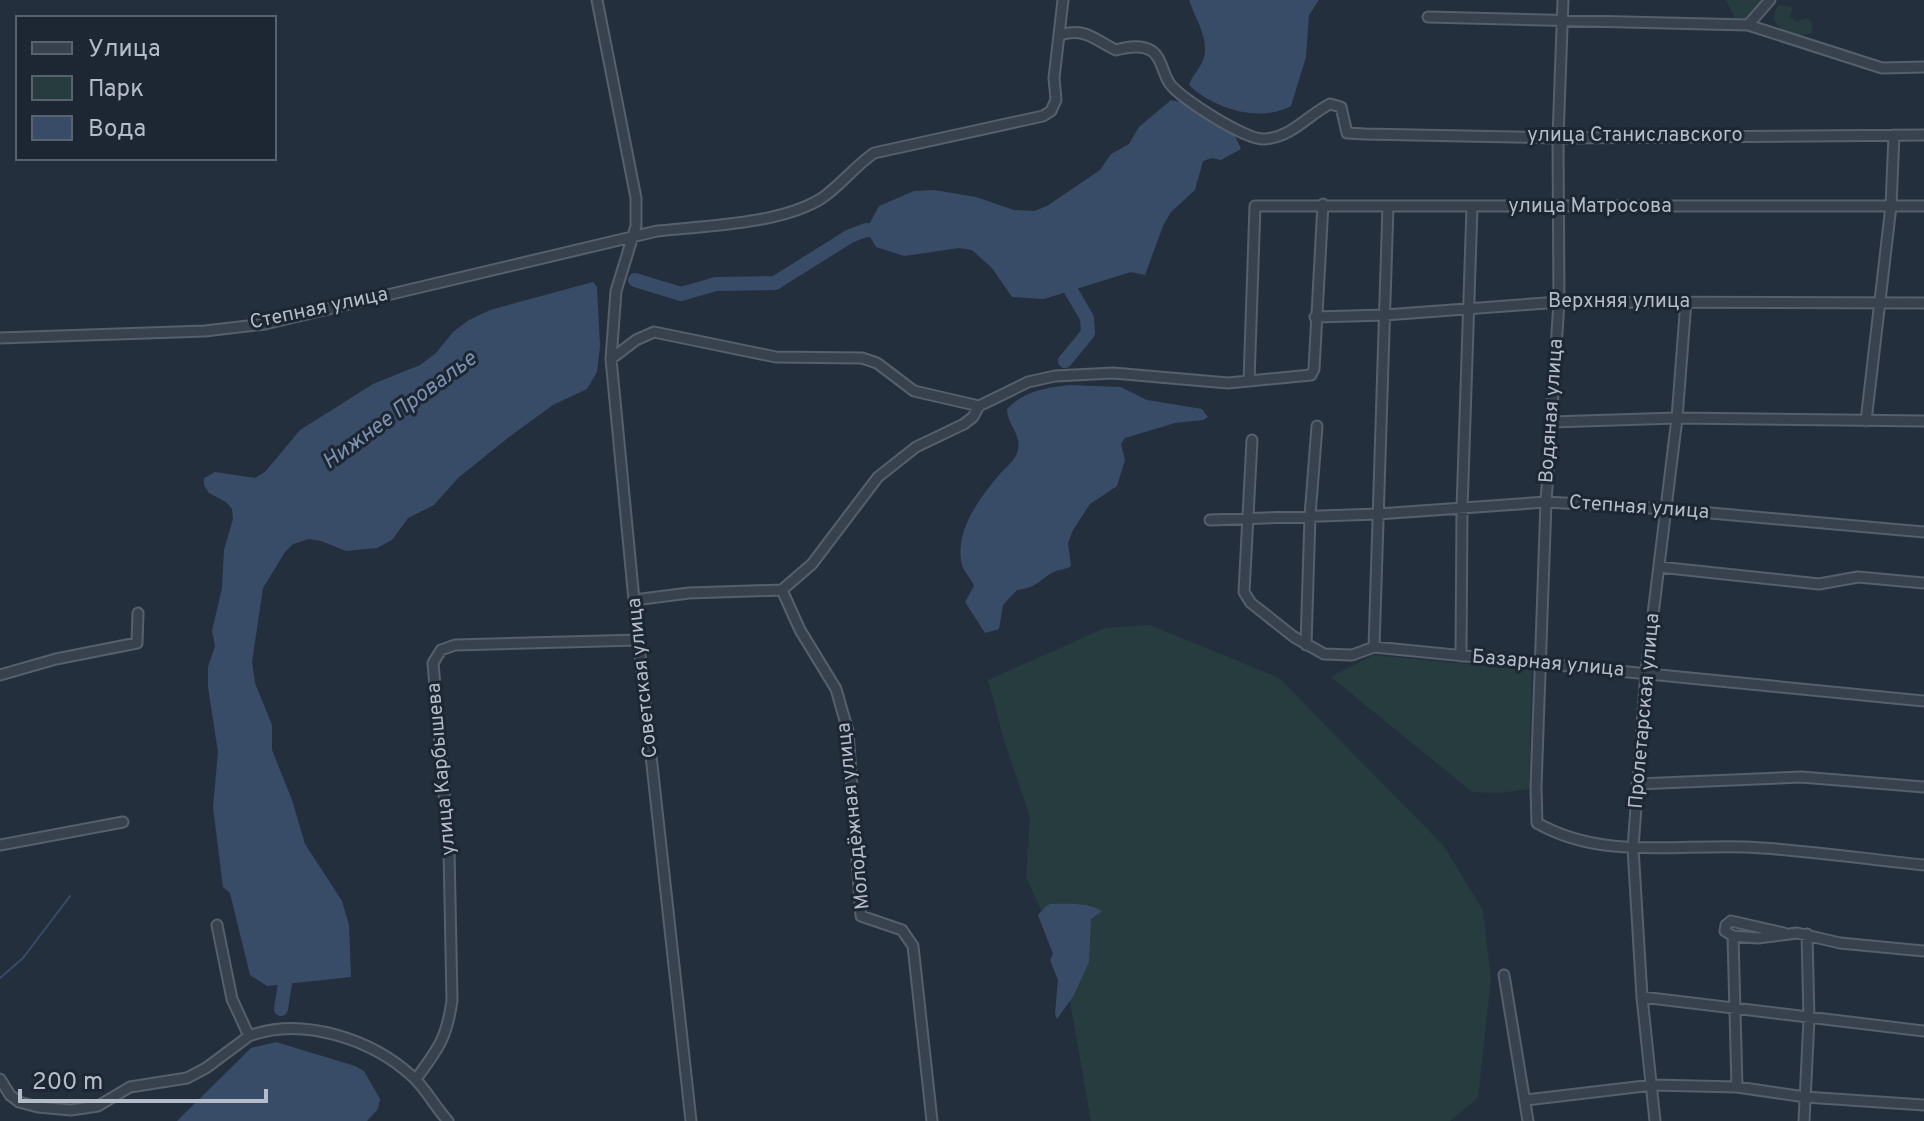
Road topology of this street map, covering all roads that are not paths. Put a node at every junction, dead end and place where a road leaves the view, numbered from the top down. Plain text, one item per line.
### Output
1 (597, 0) edge
2 (1063, 0) edge
3 (1563, 0) edge
4 (1770, 0) edge
5 (1428, 17) dead end
6 (1563, 20) junction
7 (1748, 25) junction
8 (1060, 35) junction
9 (1924, 67) edge
10 (1894, 135) junction
11 (1924, 135) edge
12 (1558, 138) junction
13 (1323, 204) junction
14 (1388, 206) junction
15 (1891, 206) junction
16 (1924, 206) edge
17 (1472, 207) junction
18 (1559, 207) junction
19 (633, 236) junction
20 (1686, 301) junction
21 (1559, 302) junction
22 (1924, 303) edge
23 (1878, 305) junction
24 (1470, 307) junction
25 (1385, 315) junction
26 (1315, 317) junction
27 (0, 338) edge
28 (611, 359) junction
29 (1249, 381) junction
30 (979, 406) junction
31 (1677, 418) junction
32 (1866, 421) junction
33 (1924, 421) edge
34 (1551, 422) junction
35 (1317, 426) dead end
36 (1252, 440) dead end
37 (1546, 502) junction
38 (1462, 509) junction
39 (1666, 509) junction
40 (1378, 514) junction
41 (1310, 516) junction
42 (1248, 517) junction
43 (1210, 520) dead end
44 (1924, 532) edge
45 (1659, 567) junction
46 (1924, 583) edge
47 (782, 590) junction
48 (634, 600) junction
49 (138, 613) dead end
50 (639, 640) junction
51 (1306, 645) junction
52 (1374, 647) junction
53 (1461, 656) junction
54 (1541, 662) junction
55 (1646, 672) junction
56 (0, 675) edge
57 (1924, 701) edge
58 (1637, 784) junction
59 (1924, 787) edge
60 (123, 822) dead end
61 (0, 845) edge
62 (1633, 848) junction
63 (1924, 865) edge
64 (217, 925) dead end
65 (1784, 933) junction
66 (1807, 934) junction
67 (1733, 936) junction
68 (1924, 951) edge
69 (1504, 975) dead end
70 (1642, 997) junction
71 (1735, 1010) junction
72 (1809, 1019) junction
73 (1924, 1031) edge
74 (249, 1036) junction
75 (0, 1079) edge
76 (416, 1079) junction
77 (1653, 1085) junction
78 (1737, 1087) junction
79 (1805, 1097) junction
80 (1526, 1100) junction
81 (1924, 1105) edge
82 (71, 1110) junction
83 (65, 1121) edge
84 (448, 1121) edge
85 (691, 1121) edge
86 (932, 1121) edge
87 (1528, 1121) edge
88 (1655, 1121) edge
89 (1804, 1121) edge

1 - 19 street
2 - 8 street, Степная улица
3 - 6 street, Водяная улица
4 - 7 street
5 - 6 street
6 - 7 street
6 - 12 street, Водяная улица
7 - 9 street
8 - 12 street, улица Станиславского
8 - 19 street, Степная улица
10 - 11 street, улица Станиславского
10 - 12 street, улица Станиславского
10 - 15 street
12 - 18 street, Водяная улица
13 - 14 street, улица Матросова
13 - 26 street
13 - 29 street, улица Матросова
14 - 17 street, улица Матросова
14 - 25 street
15 - 16 street, улица Матросова
15 - 18 street, улица Матросова
15 - 23 street
17 - 18 street, улица Матросова
17 - 24 street
18 - 21 street, Водяная улица
19 - 27 street, Степная улица
19 - 28 street, Советская улица
20 - 21 street, Верхняя улица
20 - 23 street, Верхняя улица
20 - 31 street, Пролетарская улица
21 - 24 street, Верхняя улица
21 - 34 street, Водяная улица
22 - 23 street, Верхняя улица
23 - 32 street
24 - 25 street, Верхняя улица
24 - 38 street
25 - 26 street, Верхняя улица
25 - 40 street
26 - 29 street
28 - 30 street
28 - 48 street, Советская улица
29 - 30 street
30 - 47 street
31 - 32 street
31 - 34 street
31 - 39 street, Пролетарская улица
32 - 33 street
34 - 37 street, Водяная улица
35 - 41 street
36 - 42 street
37 - 38 street, Степная улица
37 - 39 street, Степная улица
37 - 54 street, Водяная улица
38 - 40 street, Степная улица
38 - 53 street
39 - 44 street, Степная улица
39 - 45 street, Пролетарская улица
40 - 41 street, Степная улица
40 - 52 street
41 - 42 street, Степная улица
41 - 51 street
42 - 43 street, Степная улица
42 - 51 street, Базарная улица
45 - 46 street
45 - 55 street, Пролетарская улица
47 - 48 street
47 - 86 street, Молодёжная улица
48 - 50 street, Советская улица
49 - 56 street
50 - 76 street, улица Карбышева
50 - 85 street, Советская улица
51 - 52 street, Базарная улица
52 - 53 street, Базарная улица
53 - 54 street, Базарная улица
54 - 55 street, Базарная улица
54 - 62 street, Водяная улица
55 - 57 street, Базарная улица
55 - 58 street, Пролетарская улица
58 - 59 street
58 - 62 street, Пролетарская улица
60 - 61 street
62 - 63 street
62 - 70 street, Пролетарская улица
64 - 74 street
65 - 66 street
65 - 67 street
65 - 67 street
66 - 68 street
66 - 72 street
67 - 71 street
69 - 80 street
70 - 71 street
70 - 77 street, Пролетарская улица
71 - 72 street
71 - 78 street
72 - 73 street
72 - 79 street
74 - 76 street
74 - 82 street
75 - 82 street
76 - 84 street
77 - 78 street
77 - 80 street
77 - 88 street, Пролетарская улица
78 - 79 street
79 - 81 street
79 - 89 street
80 - 87 street
82 - 83 street

